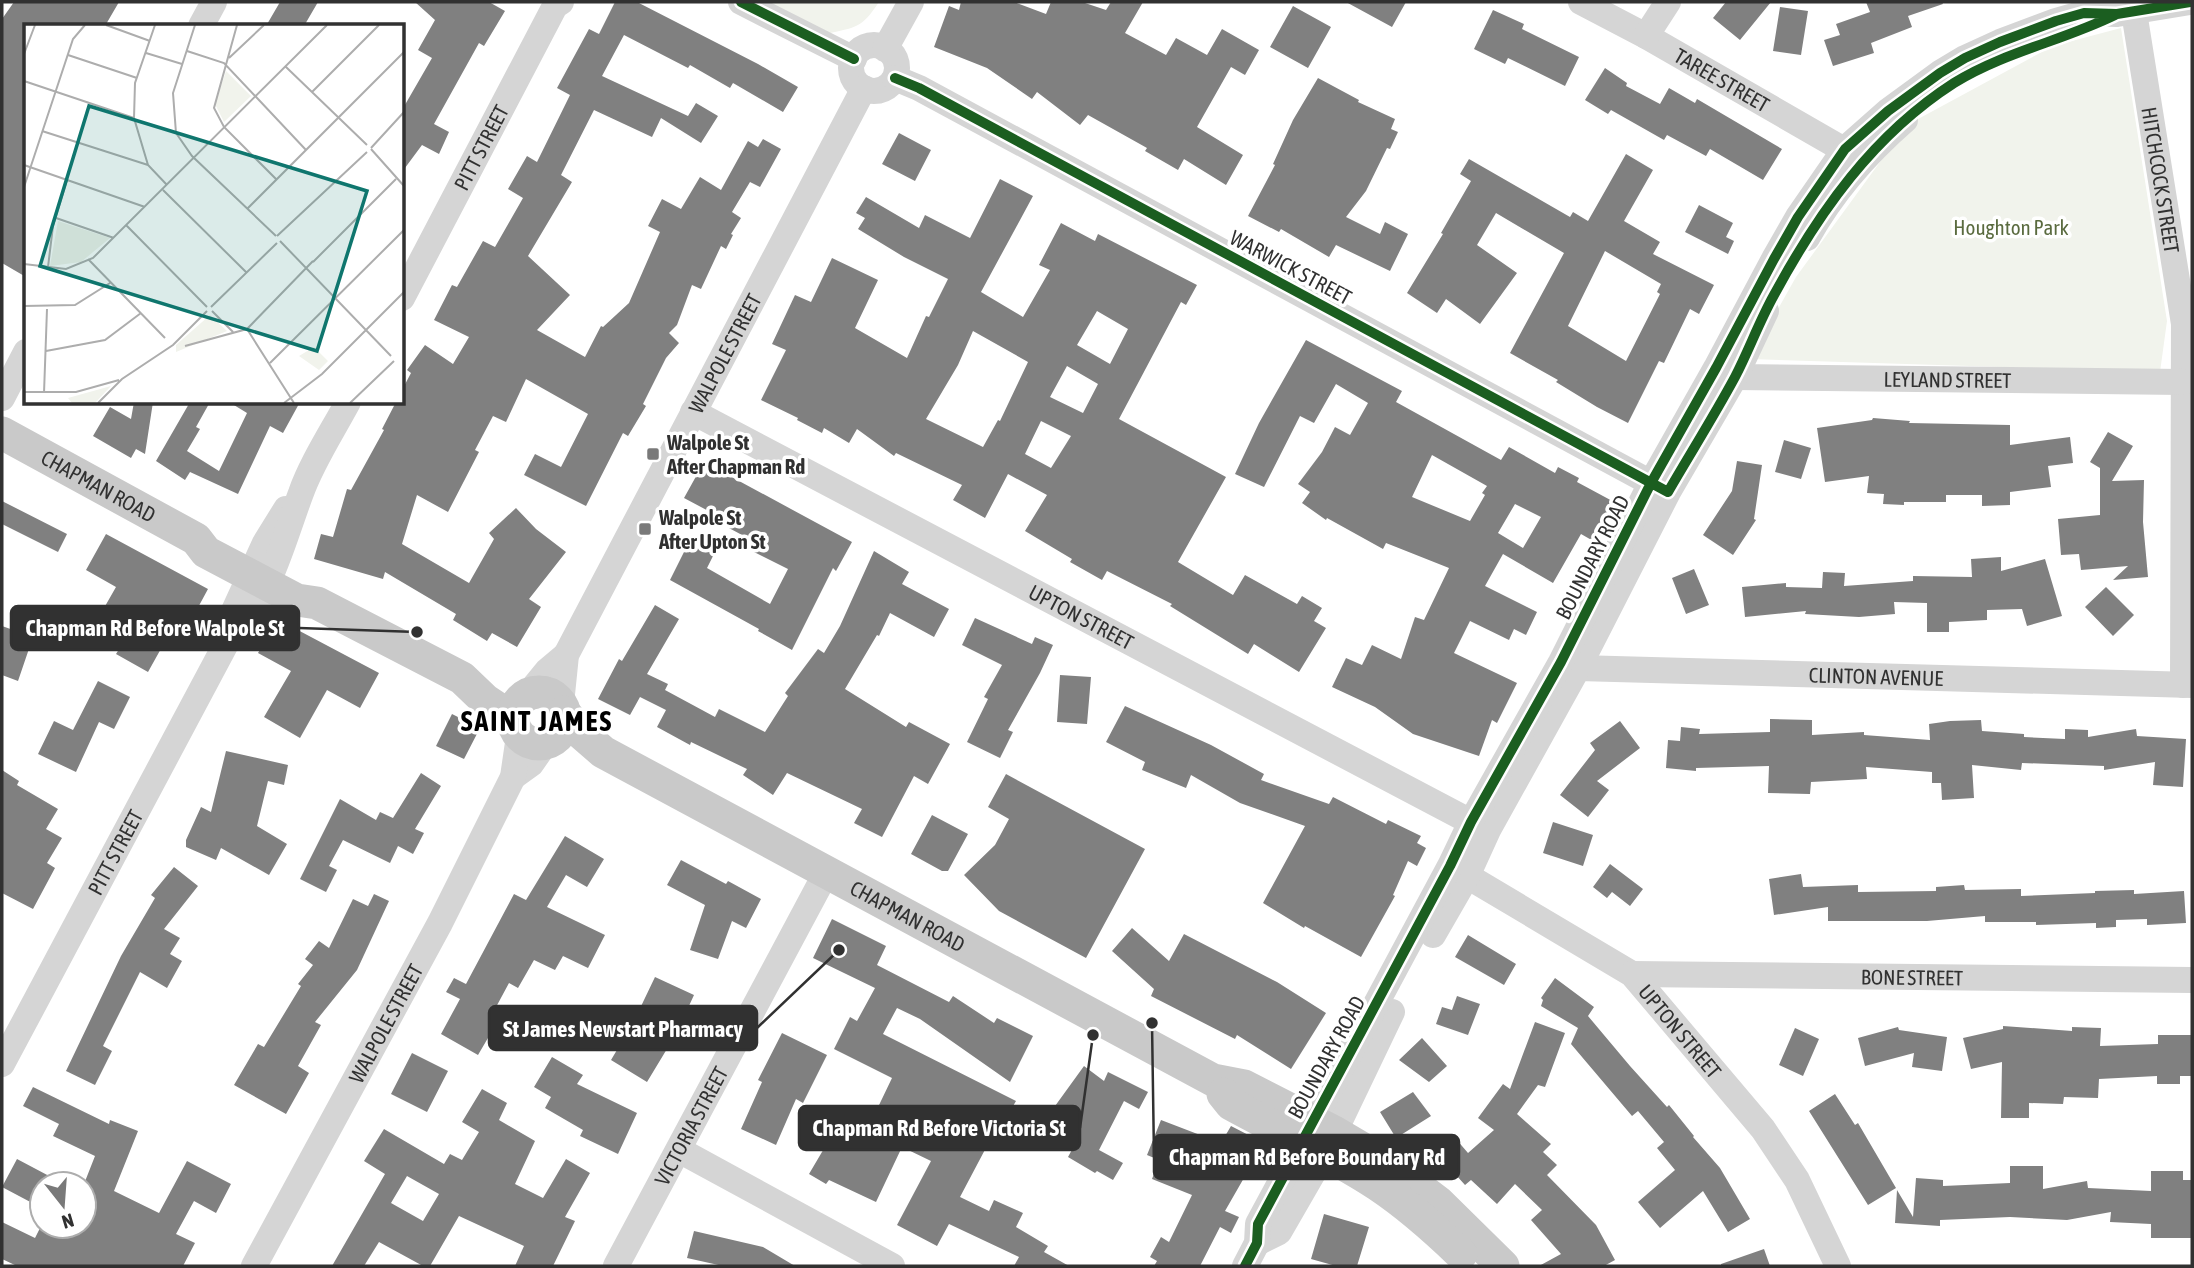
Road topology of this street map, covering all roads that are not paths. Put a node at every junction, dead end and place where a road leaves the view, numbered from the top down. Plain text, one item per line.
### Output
1 (214, 2) edge
2 (741, 2) edge
3 (911, 2) edge
4 (1581, 2) edge
5 (1668, 2) edge
6 (2190, 2) edge
7 (555, 3) edge
8 (2126, 13) junction
9 (202, 24) edge
10 (1646, 36) junction
11 (885, 49) junction
12 (854, 59) junction
13 (895, 78) junction
14 (864, 89) junction
15 (1854, 155) junction
16 (404, 294) edge
17 (24, 356) edge
18 (1726, 372) junction
19 (2183, 383) junction
20 (2, 398) edge
21 (347, 404) edge
22 (693, 412) junction
23 (2, 433) edge
24 (1660, 488) junction
25 (261, 572) junction
26 (1570, 665) junction
27 (2188, 685) edge
28 (539, 718) junction
29 (1471, 822) junction
30 (1459, 871) junction
31 (826, 873) junction
32 (1632, 974) junction
33 (2192, 981) edge
34 (2, 1064) edge
35 (1318, 1137) junction
36 (679, 1150) junction
37 (1251, 1255) edge
38 (254, 1266) edge
39 (616, 1266) edge
40 (892, 1266) edge
41 (1471, 1266) edge
42 (1503, 1266) edge
43 (1838, 1266) edge

1 - 9 street
2 - 12 street
3 - 11 street
4 - 10 street, TAREE STREET
5 - 10 street
6 - 8 street, BOUNDARY ROAD
7 - 16 street, PITT STREET
8 - 15 street, BOUNDARY ROAD
8 - 19 street, HITCHCOCK STREET
10 - 15 street, TAREE STREET
11 - 12 street
11 - 13 street
12 - 14 street
13 - 14 street
13 - 24 street, WARWICK STREET
14 - 22 street, WALPOLE STREET
15 - 18 street, BOUNDARY ROAD
17 - 20 street
18 - 19 street, LEYLAND STREET
18 - 24 street, BOUNDARY ROAD
19 - 27 street, HITCHCOCK STREET
21 - 25 street, PITT STREET
22 - 28 street, WALPOLE STREET
22 - 29 street, UPTON STREET
23 - 25 main road, CHAPMAN ROAD
24 - 26 street, BOUNDARY ROAD
25 - 28 main road, CHAPMAN ROAD
25 - 34 street, PITT STREET
26 - 27 street, CLINTON AVENUE
26 - 29 street, BOUNDARY ROAD
26 - 30 street, BOUNDARY ROAD
28 - 31 main road, CHAPMAN ROAD
28 - 38 street, WALPOLE STREET
29 - 30 street, BOUNDARY ROAD
30 - 32 street, UPTON STREET
30 - 35 street, BOUNDARY ROAD
31 - 35 main road, CHAPMAN ROAD
31 - 36 street, VICTORIA STREET
32 - 33 street, BONE STREET
32 - 43 street, UPTON STREET
35 - 37 street, BOUNDARY ROAD
35 - 41 main road
35 - 42 main road
36 - 39 street, VICTORIA STREET
36 - 40 street

